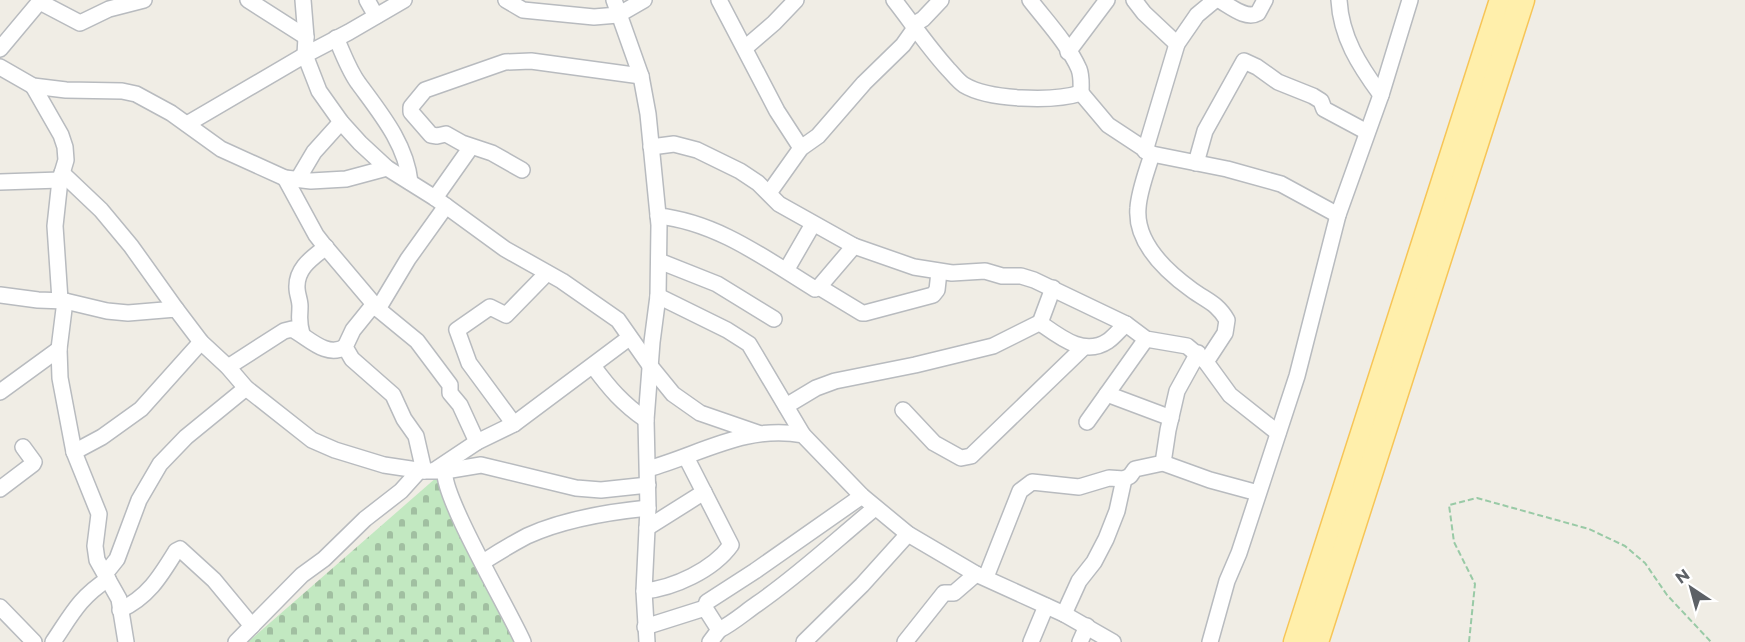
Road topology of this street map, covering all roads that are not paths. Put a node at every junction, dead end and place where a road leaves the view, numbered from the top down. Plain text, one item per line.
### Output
1 (144, 0) edge
2 (248, 0) edge
3 (303, 0) edge
4 (367, 0) edge
5 (404, 0) edge
6 (506, 0) edge
7 (614, 0) edge
8 (644, 0) edge
9 (719, 0) edge
10 (796, 0) edge
11 (894, 0) edge
12 (941, 0) edge
13 (1030, 0) edge
14 (1107, 0) edge
15 (1134, 0) edge
16 (1217, 0) edge
17 (1265, 0) edge
18 (1339, 0) edge
19 (1410, 0) edge
20 (1502, 0) edge
21 (1522, 0) edge
22 (35, 2) edge
23 (618, 15) junction
24 (376, 16) junction
25 (914, 27) junction
26 (306, 37) junction
27 (336, 38) junction
28 (1177, 44) junction
29 (745, 48) junction
30 (0, 49) edge
31 (1068, 52) junction
32 (305, 55) junction
33 (0, 67) edge
34 (641, 76) junction
35 (33, 86) junction
36 (1081, 93) junction
37 (1381, 95) junction
38 (341, 122) junction
39 (187, 124) junction
40 (1367, 132) junction
41 (471, 147) junction
42 (651, 147) junction
43 (801, 148) junction
44 (1148, 153) junction
45 (1196, 163) junction
46 (387, 168) junction
47 (522, 170) dead end
48 (61, 177) junction
49 (292, 179) junction
50 (0, 182) edge
51 (410, 182) junction
52 (769, 193) junction
53 (440, 202) junction
54 (658, 216) junction
55 (1338, 216) junction
56 (813, 224) junction
57 (854, 246) junction
58 (326, 247) junction
59 (659, 261) junction
60 (787, 269) junction
61 (939, 272) junction
62 (547, 273) junction
63 (819, 287) junction
64 (1053, 288) junction
65 (0, 295) edge
66 (658, 296) junction
67 (63, 300) junction
68 (376, 306) junction
69 (176, 309) junction
70 (774, 319) dead end
71 (1040, 323) junction
72 (1126, 324) junction
73 (302, 334) junction
74 (629, 338) junction
75 (1146, 339) junction
76 (201, 342) junction
77 (345, 347) junction
78 (1084, 347) junction
79 (58, 349) junction
80 (1202, 357) junction
81 (593, 366) junction
82 (228, 367) junction
83 (651, 367) junction
84 (246, 388) junction
85 (0, 392) edge
86 (1107, 394) junction
87 (786, 406) junction
88 (903, 410) dead end
89 (1171, 417) junction
90 (646, 420) junction
91 (1087, 422) dead end
92 (514, 424) junction
93 (758, 433) junction
94 (1278, 433) junction
95 (804, 435) junction
96 (477, 442) junction
97 (23, 447) dead end
98 (74, 452) junction
99 (686, 457) junction
100 (1163, 464) junction
101 (430, 471) junction
102 (648, 477) junction
103 (1124, 479) junction
104 (0, 489) edge
105 (704, 492) junction
106 (1258, 493) junction
107 (862, 496) junction
108 (648, 508) junction
109 (875, 508) junction
110 (647, 528) junction
111 (908, 534) junction
112 (483, 562) junction
113 (981, 575) junction
114 (107, 577) junction
115 (644, 591) junction
116 (1046, 606) junction
117 (0, 607) edge
118 (705, 608) junction
119 (120, 610) junction
120 (1064, 614) junction
121 (252, 626) junction
122 (1087, 626) junction
123 (646, 635) edge
124 (715, 636) edge
125 (34, 642) edge
126 (53, 642) edge
127 (126, 642) edge
128 (236, 642) edge
129 (523, 642) edge
130 (804, 642) edge
131 (905, 642) edge
132 (1031, 642) edge
133 (1080, 642) edge
134 (1113, 642) edge
135 (1210, 642) edge
136 (1296, 642) edge
137 (1316, 642) edge

1 - 22 street
2 - 26 street
3 - 26 street
4 - 24 street
5 - 24 street
6 - 23 street
7 - 23 street
8 - 23 street
9 - 29 street
10 - 29 street
11 - 25 street
12 - 25 street
13 - 31 street
14 - 31 street
15 - 28 street
16 - 17 street
16 - 28 street
18 - 37 street
19 - 37 street
20 - 136 main road
21 - 137 main road
22 - 30 street
23 - 34 street
24 - 27 street
25 - 36 street
25 - 43 street
26 - 32 street
27 - 32 street
27 - 51 street
28 - 44 street
29 - 43 street
31 - 36 street
32 - 38 street
32 - 39 street
33 - 35 street
34 - 41 street
34 - 42 street
35 - 39 street
35 - 48 street
36 - 44 street
37 - 40 street
38 - 46 street
38 - 49 street
39 - 49 street
40 - 45 street
40 - 55 street
41 - 47 street
41 - 53 street
42 - 52 street
42 - 54 street
43 - 52 street
44 - 45 street
44 - 80 street
45 - 55 street
46 - 49 street
46 - 51 street
48 - 50 street
48 - 67 street
48 - 69 street
49 - 58 street
51 - 53 street
52 - 56 street
53 - 62 street
53 - 68 street
54 - 59 street
54 - 60 street
55 - 94 street
56 - 57 street
56 - 60 street
57 - 61 street
57 - 63 street
58 - 68 street
58 - 73 street
59 - 66 street
59 - 70 street
60 - 63 street
61 - 63 street
61 - 64 street
62 - 74 street
62 - 92 street
64 - 71 street
64 - 72 street
65 - 67 street
66 - 83 street
66 - 87 street
67 - 69 street
67 - 79 street
68 - 77 street
68 - 96 street
69 - 76 street
71 - 78 street
71 - 87 street
72 - 75 street
72 - 78 street
73 - 77 street
73 - 82 street
74 - 81 street
74 - 83 street
75 - 80 street
75 - 86 street
76 - 82 street
76 - 98 street
77 - 101 street
78 - 88 street
79 - 85 street
79 - 98 street
80 - 89 street
80 - 94 street
81 - 90 street
81 - 92 street
82 - 84 street
83 - 90 street
83 - 93 street
84 - 101 street
84 - 114 street
86 - 89 street
86 - 91 street
87 - 95 street
89 - 100 street
90 - 102 street
92 - 96 street
93 - 95 street
93 - 99 street
94 - 106 street
95 - 107 street
96 - 101 street
97 - 104 street
98 - 114 street
99 - 102 street
99 - 105 street
100 - 103 street
100 - 106 street
101 - 102 street
101 - 112 street
101 - 121 street
102 - 108 street
103 - 113 street
103 - 120 street
105 - 110 street
105 - 115 street
106 - 135 street
107 - 109 street
107 - 118 street
108 - 110 street
108 - 112 street
109 - 111 street
109 - 124 street
110 - 115 street
111 - 113 street
111 - 130 street
112 - 129 street
113 - 116 street
113 - 131 street
114 - 119 street
114 - 126 street
115 - 123 street
116 - 120 street
116 - 132 street
117 - 125 street
118 - 123 street
118 - 124 street
119 - 121 street
119 - 127 street
120 - 122 street
121 - 128 street
122 - 133 street
122 - 134 street

